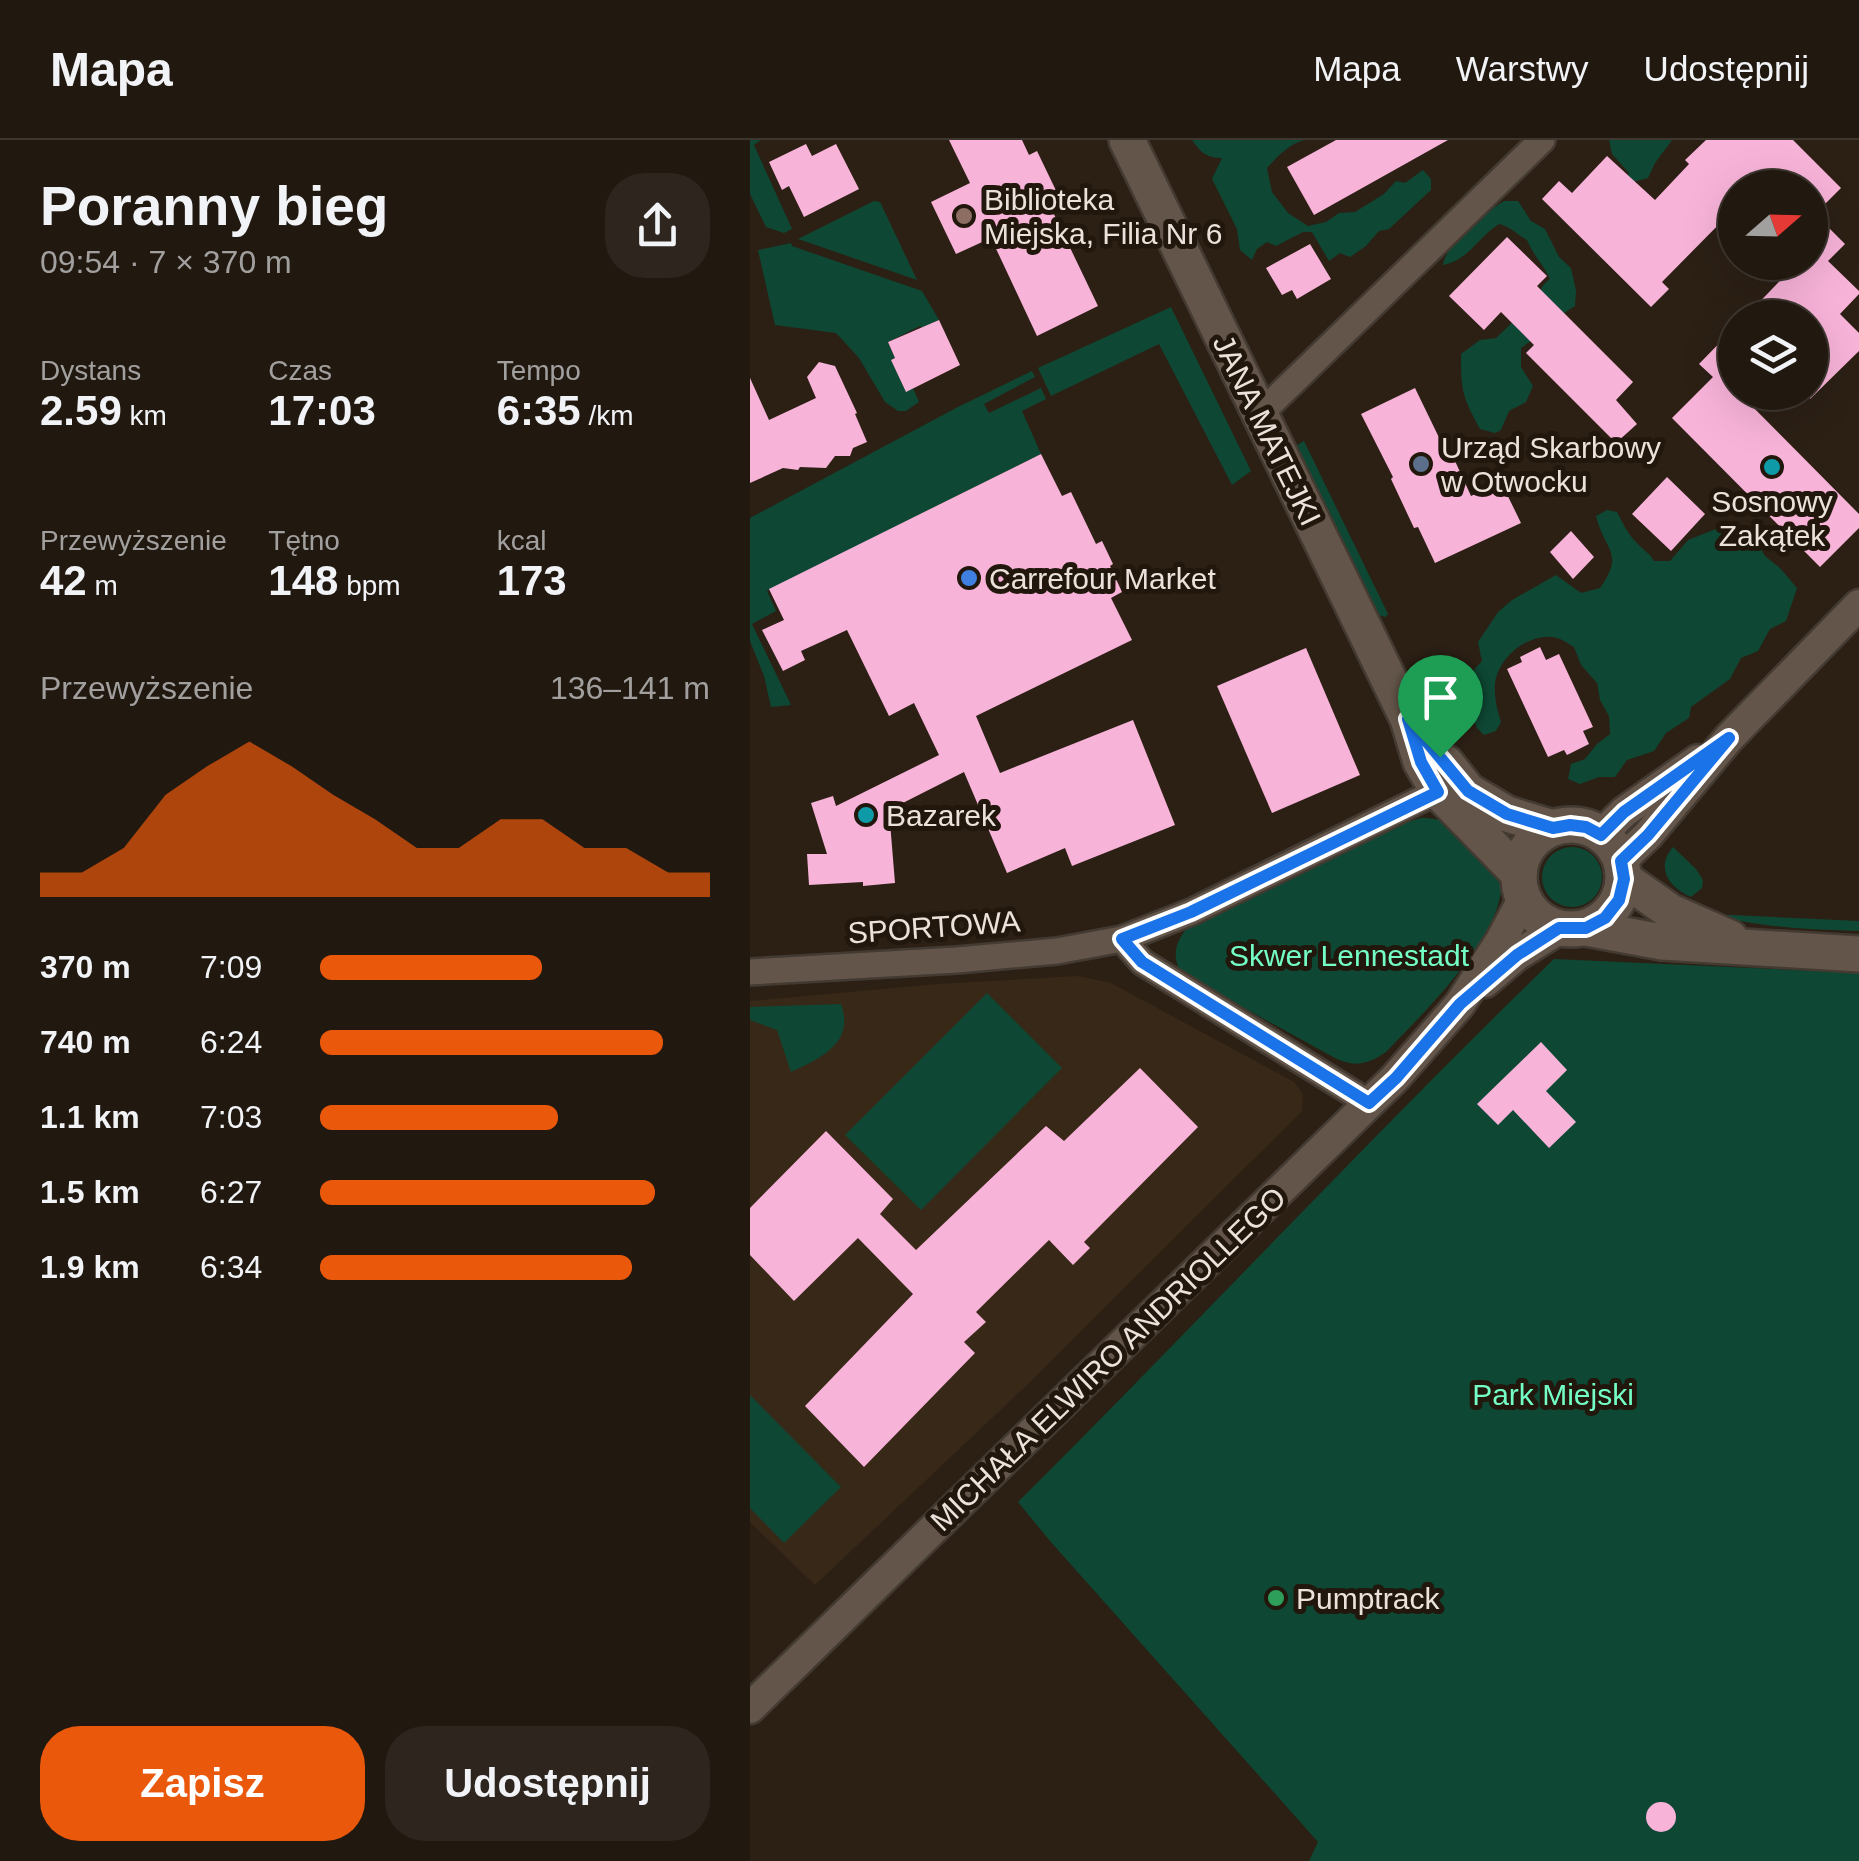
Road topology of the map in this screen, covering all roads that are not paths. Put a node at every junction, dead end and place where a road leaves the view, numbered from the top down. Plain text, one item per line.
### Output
1 (1127, 140) edge
2 (1542, 140) edge
3 (1260, 414) junction
4 (1859, 604) edge
5 (1408, 719) junction
6 (1438, 792) junction
7 (1553, 828) junction
8 (1615, 858) junction
9 (1521, 887) junction
10 (1572, 928) junction
11 (1122, 939) junction
12 (1754, 949) junction
13 (1859, 954) edge
14 (750, 972) edge
15 (1460, 1004) junction
16 (1369, 1103) junction
17 (750, 1708) edge

1 - 3 main road, JANA MATEJKI
2 - 3 street
3 - 5 main road, JANA MATEJKI
4 - 8 street
5 - 6 main road, JANA MATEJKI
5 - 7 main road, JANA MATEJKI
6 - 9 main road, JANA MATEJKI
6 - 11 street, SPORTOWA
7 - 8 main road
7 - 9 main road
8 - 10 main road
8 - 12 main road
9 - 10 main road
9 - 15 street, MICHAŁA ELWIRO ANDRIOLLEGO
10 - 12 main road
10 - 15 street, MICHAŁA ELWIRO ANDRIOLLEGO
11 - 14 street, SPORTOWA
11 - 16 street
12 - 13 main road
15 - 16 street, MICHAŁA ELWIRO ANDRIOLLEGO
16 - 17 street, MICHAŁA ELWIRO ANDRIOLLEGO

